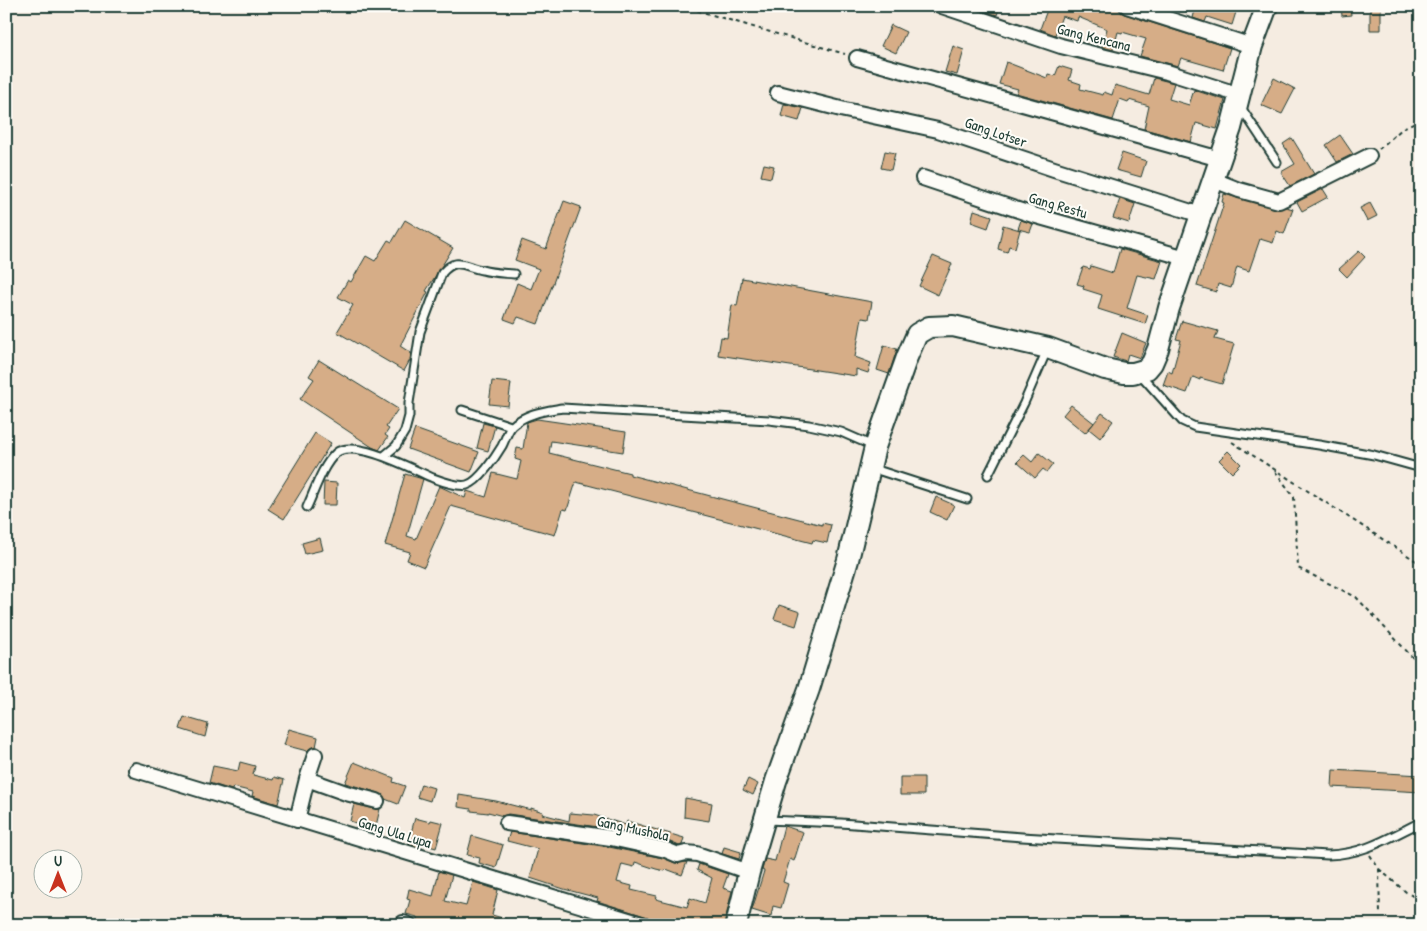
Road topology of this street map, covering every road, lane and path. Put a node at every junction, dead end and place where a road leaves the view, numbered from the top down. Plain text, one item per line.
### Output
1 (682, 6) edge
2 (942, 6) edge
3 (1128, 6) edge
4 (1267, 6) edge
5 (1252, 46) junction
6 (857, 58) joint
7 (778, 93) dead end
8 (1239, 99) junction
9 (1421, 116) edge
10 (1369, 156) joint
11 (1220, 159) junction
12 (1277, 162) dead end
13 (923, 178) dead end
14 (1214, 180) junction
15 (1201, 215) junction
16 (1186, 258) junction
17 (514, 274) dead end
18 (1048, 348) junction
19 (1138, 372) junction
20 (462, 410) dead end
21 (511, 426) junction
22 (1215, 431) junction
23 (875, 447) junction
24 (384, 456) junction
25 (871, 467) junction
26 (1421, 468) edge
27 (1275, 471) junction
28 (988, 475) dead end
29 (967, 499) dead end
30 (306, 506) dead end
31 (1421, 564) edge
32 (1421, 664) edge
33 (315, 755) dead end
34 (136, 770) dead end
35 (307, 780) junction
36 (377, 801) dead end
37 (298, 820) junction
38 (766, 820) junction
39 (1421, 822) edge
40 (507, 823) dead end
41 (1366, 849) junction
42 (1379, 869) junction
43 (749, 872) junction
44 (1421, 900) edge
45 (1380, 915) dead end
46 (645, 925) edge
47 (736, 925) edge

1 - 6 path
2 - 8 street, Gang Kencana
3 - 5 street
4 - 5 main road
5 - 8 main road
6 - 11 street
7 - 15 street, Gang Lotser
8 - 11 main road
8 - 12 lane
9 - 10 path
10 - 14 street
11 - 14 main road
13 - 16 street, Gang Restu
14 - 15 main road
15 - 16 main road
16 - 19 main road
17 - 24 lane
18 - 19 main road
18 - 23 main road
18 - 28 lane
19 - 22 lane
20 - 21 lane
21 - 23 lane
21 - 24 lane
22 - 26 lane
22 - 27 path
23 - 25 main road
24 - 30 lane
25 - 29 lane
25 - 38 main road
27 - 31 path
27 - 32 path
33 - 35 street
34 - 37 street, Gang Ula Lupa
35 - 36 street
35 - 37 street
37 - 46 street, Gang Ula Lupa
38 - 41 lane
38 - 43 main road
39 - 41 lane
40 - 43 street, Gang Mushola
41 - 42 path
42 - 44 path
42 - 45 path
43 - 47 main road

